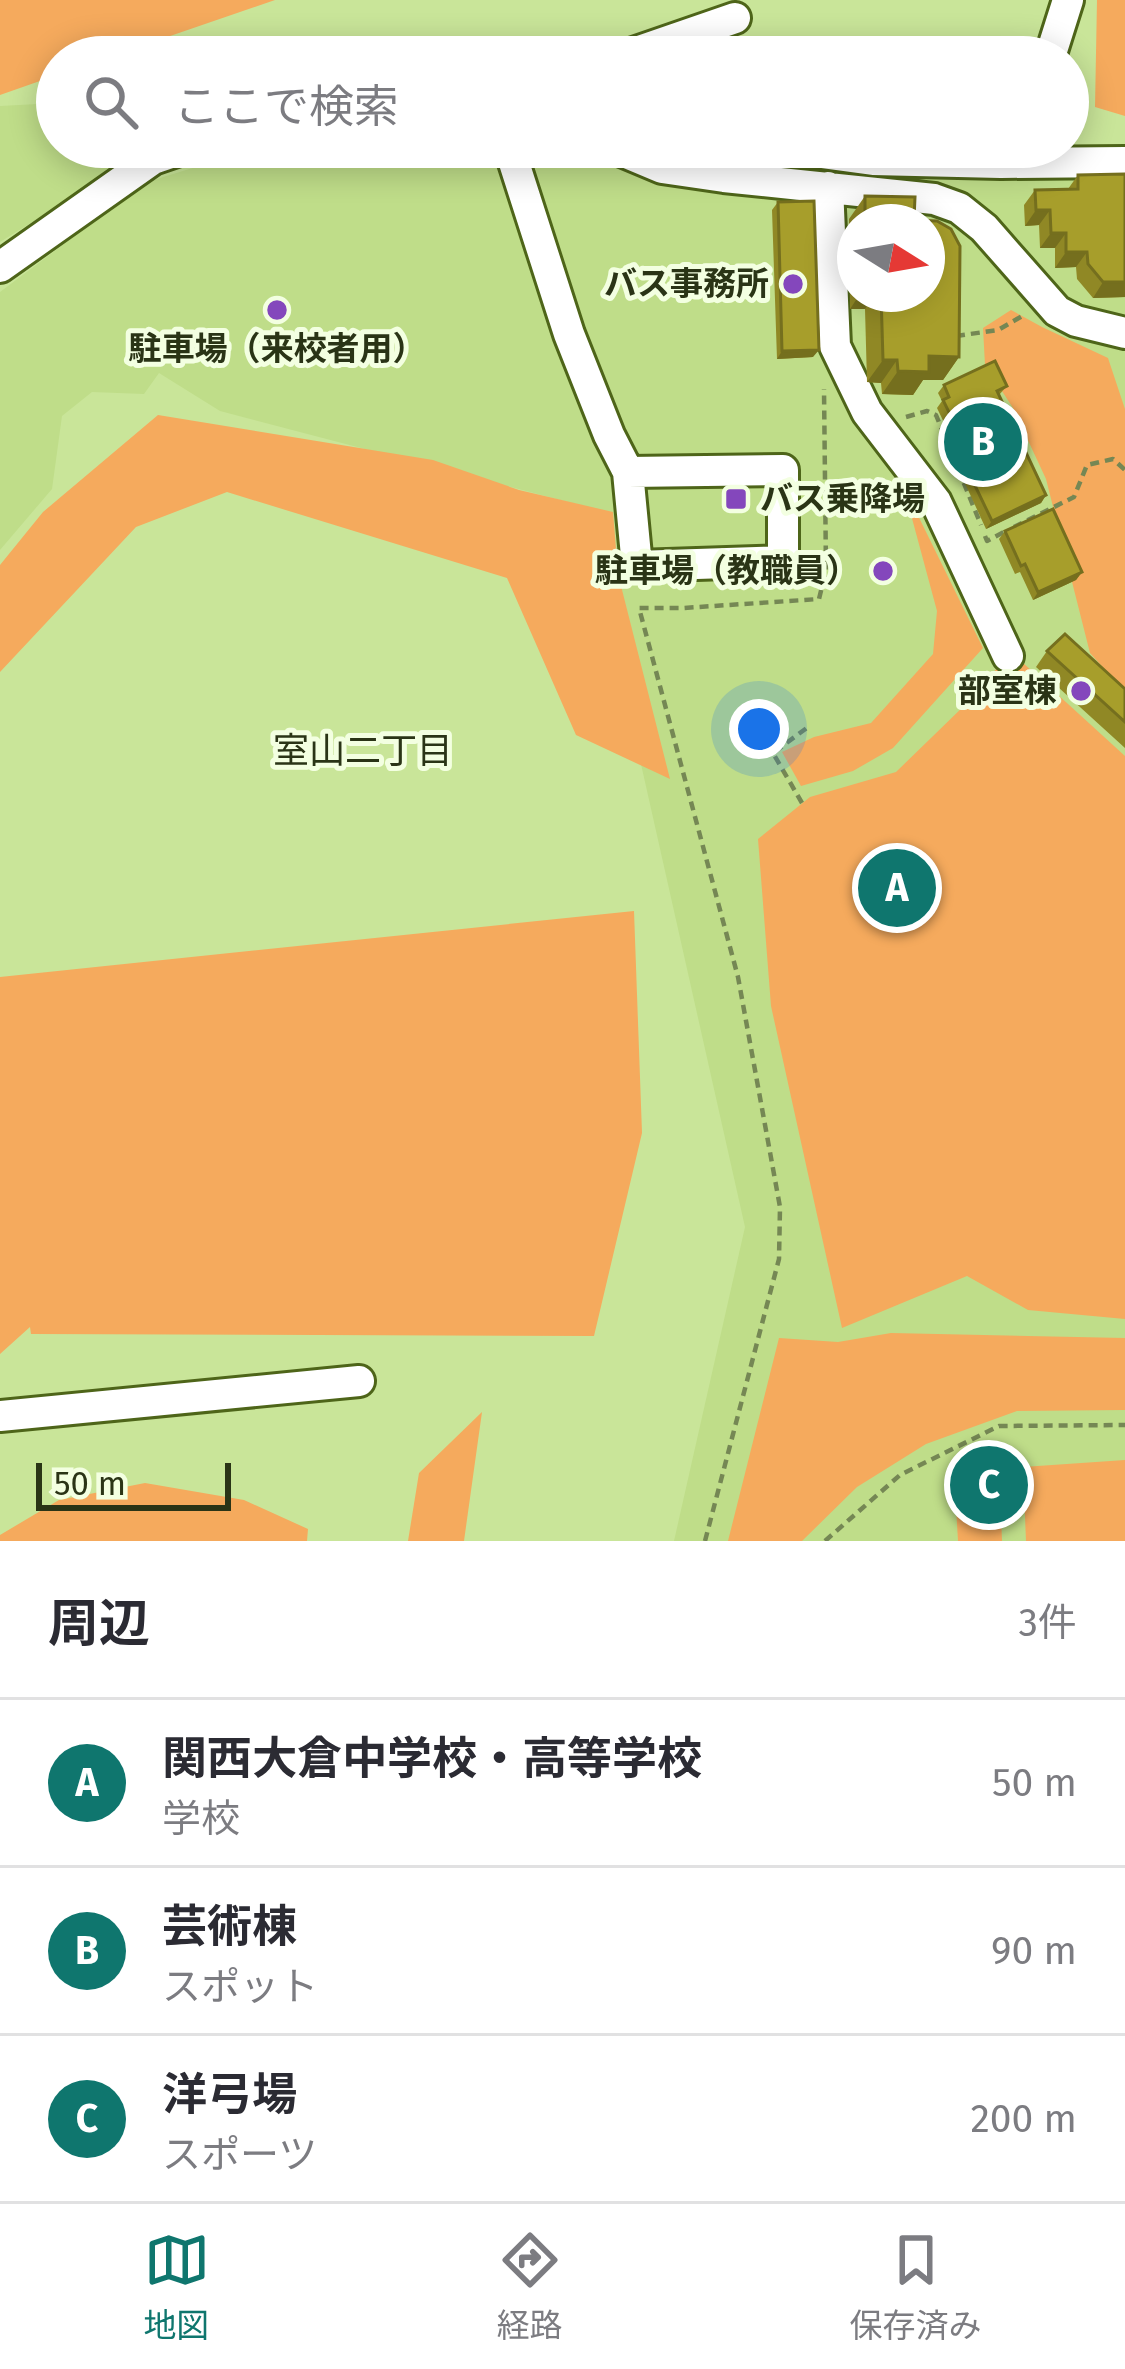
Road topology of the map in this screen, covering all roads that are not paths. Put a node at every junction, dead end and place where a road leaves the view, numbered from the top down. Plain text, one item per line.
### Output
1 (1068, 0) edge
2 (735, 18) dead end
3 (683, 36) edge
4 (1057, 36) edge
5 (1089, 162) edge
6 (1125, 162) edge
7 (142, 168) edge
8 (516, 168) edge
9 (662, 168) edge
10 (828, 187) junction
11 (0, 267) edge
12 (1125, 333) edge
13 (628, 472) junction
14 (1007, 656) dead end
15 (359, 1381) dead end
16 (0, 1416) edge

1 - 4 street
2 - 3 street
5 - 6 street
7 - 11 street
8 - 13 street
9 - 10 street
10 - 12 street
10 - 14 street
13 - 13 street
15 - 16 street

